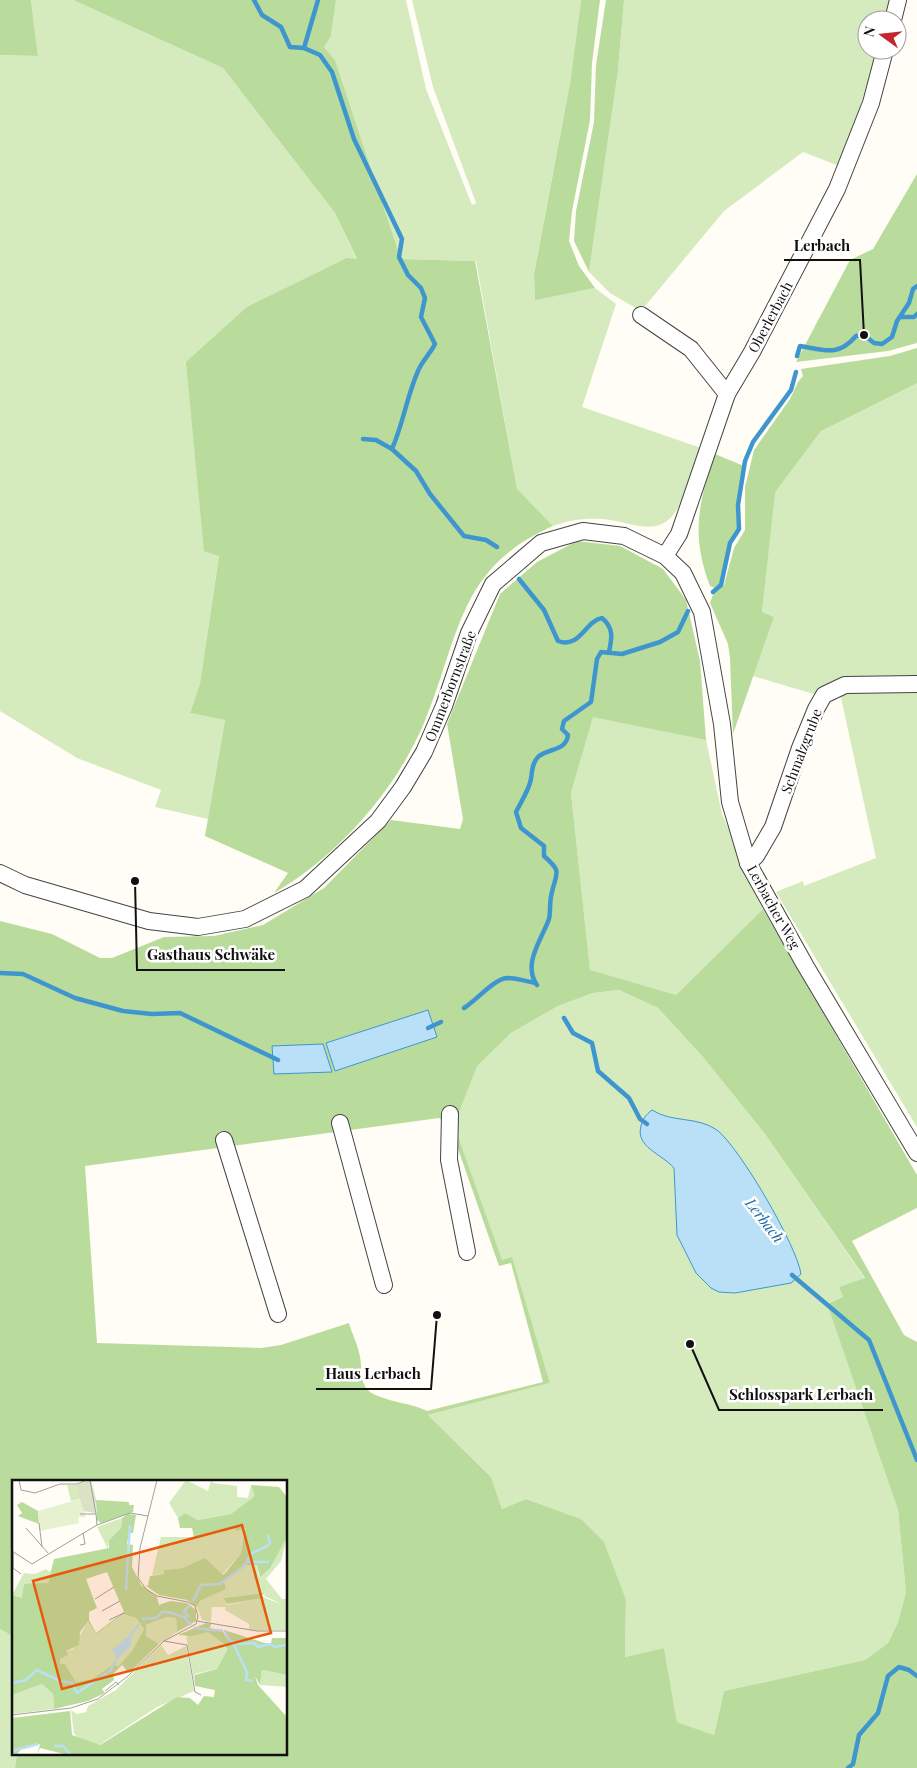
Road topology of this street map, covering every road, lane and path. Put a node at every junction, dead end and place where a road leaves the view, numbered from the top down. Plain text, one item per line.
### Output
1 (882, 60) edge
2 (641, 315) dead end
3 (727, 394) junction
4 (665, 556) junction
5 (917, 684) edge
6 (748, 863) junction
7 (0, 873) edge
8 (450, 1114) dead end
9 (340, 1122) dead end
10 (224, 1140) dead end
11 (917, 1153) edge
12 (467, 1252) dead end
13 (384, 1285) dead end
14 (278, 1314) dead end

1 - 3 street, Oberlerbach
2 - 3 street
3 - 4 street, Oberlerbach
4 - 6 street, Lerbacher Weg
4 - 7 street, Ommerbornstraße
5 - 6 street, Schmalzgrube
6 - 11 street, Lerbacher Weg
8 - 12 street
9 - 13 street
10 - 14 street

